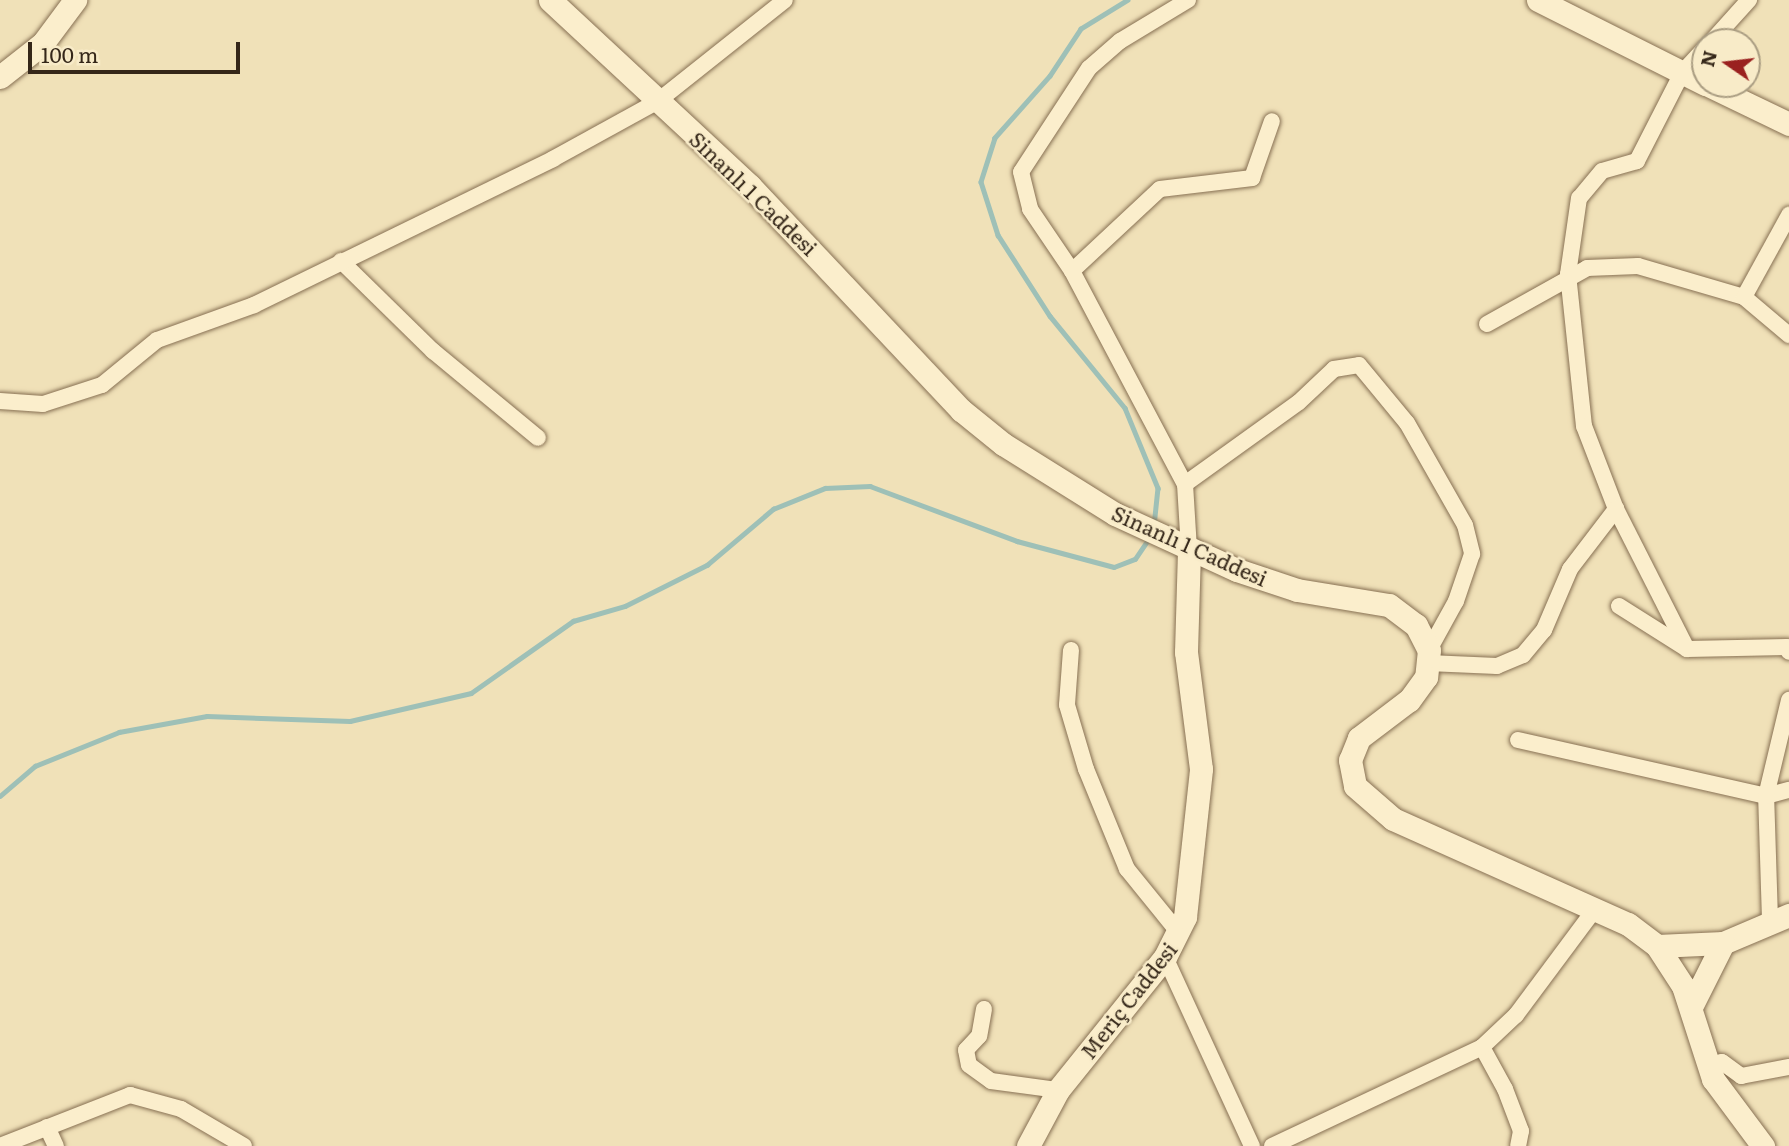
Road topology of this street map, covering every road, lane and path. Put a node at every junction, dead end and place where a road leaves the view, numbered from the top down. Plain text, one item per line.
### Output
1 (75, 0) edge
2 (550, 0) edge
3 (784, 0) edge
4 (1188, 0) edge
5 (1538, 0) edge
6 (1749, 0) edge
7 (1723, 28) edge
8 (1691, 63) edge
9 (1682, 73) junction
10 (0, 77) edge
11 (1691, 77) edge
12 (1734, 98) edge
13 (658, 101) junction
14 (1272, 121) dead end
15 (1789, 124) edge
16 (1789, 215) edge
17 (341, 261) junction
18 (1072, 271) junction
19 (1568, 274) junction
20 (1744, 297) junction
21 (1487, 324) dead end
22 (1789, 335) edge
23 (0, 401) edge
24 (538, 438) dead end
25 (1185, 484) junction
26 (1616, 509) junction
27 (1181, 545) junction
28 (1619, 606) dead end
29 (1687, 649) junction
30 (1071, 650) dead end
31 (1789, 652) edge
32 (1429, 657) junction
33 (1789, 700) edge
34 (1518, 740) dead end
35 (1789, 790) edge
36 (1766, 796) junction
37 (1595, 909) junction
38 (1780, 918) edge
39 (1180, 933) junction
40 (1723, 943) junction
41 (1657, 946) junction
42 (1165, 957) junction
43 (1691, 1007) junction
44 (984, 1009) dead end
45 (1482, 1047) junction
46 (1707, 1065) junction
47 (1789, 1067) edge
48 (1058, 1090) junction
49 (47, 1127) junction
50 (0, 1146) edge
51 (56, 1146) edge
52 (244, 1146) edge
53 (1028, 1146) edge
54 (1252, 1146) edge
55 (1272, 1146) edge
56 (1518, 1146) edge
57 (1763, 1146) edge

1 - 10 main road
2 - 13 main road, Sinanlı 1 Caddesi
3 - 13 street
4 - 18 street
5 - 9 main road
6 - 7 street
8 - 9 street
9 - 11 main road
9 - 19 street
12 - 15 main road
13 - 17 street
13 - 27 main road, Sinanlı 1 Caddesi
14 - 18 street
16 - 20 street
17 - 23 street
17 - 24 street
18 - 25 street
19 - 20 street
19 - 21 street
19 - 26 street
20 - 22 street
25 - 27 street
25 - 32 street
26 - 29 street
26 - 32 street
27 - 32 main road, Sinanlı 1 Caddesi
27 - 39 main road, Meriç Caddesi
28 - 29 street
29 - 31 street
30 - 39 street
32 - 37 main road
33 - 36 street
34 - 36 street
35 - 36 street
36 - 38 street
37 - 41 main road
37 - 45 street
38 - 40 main road
39 - 42 main road, Meriç Caddesi
40 - 41 main road
40 - 43 main road
41 - 43 main road
42 - 48 main road, Meriç Caddesi
42 - 54 street
43 - 46 main road
44 - 48 street
45 - 55 street
45 - 56 street
46 - 47 street
46 - 57 main road
48 - 53 main road, Meriç Caddesi
49 - 50 street
49 - 51 street
49 - 52 street

